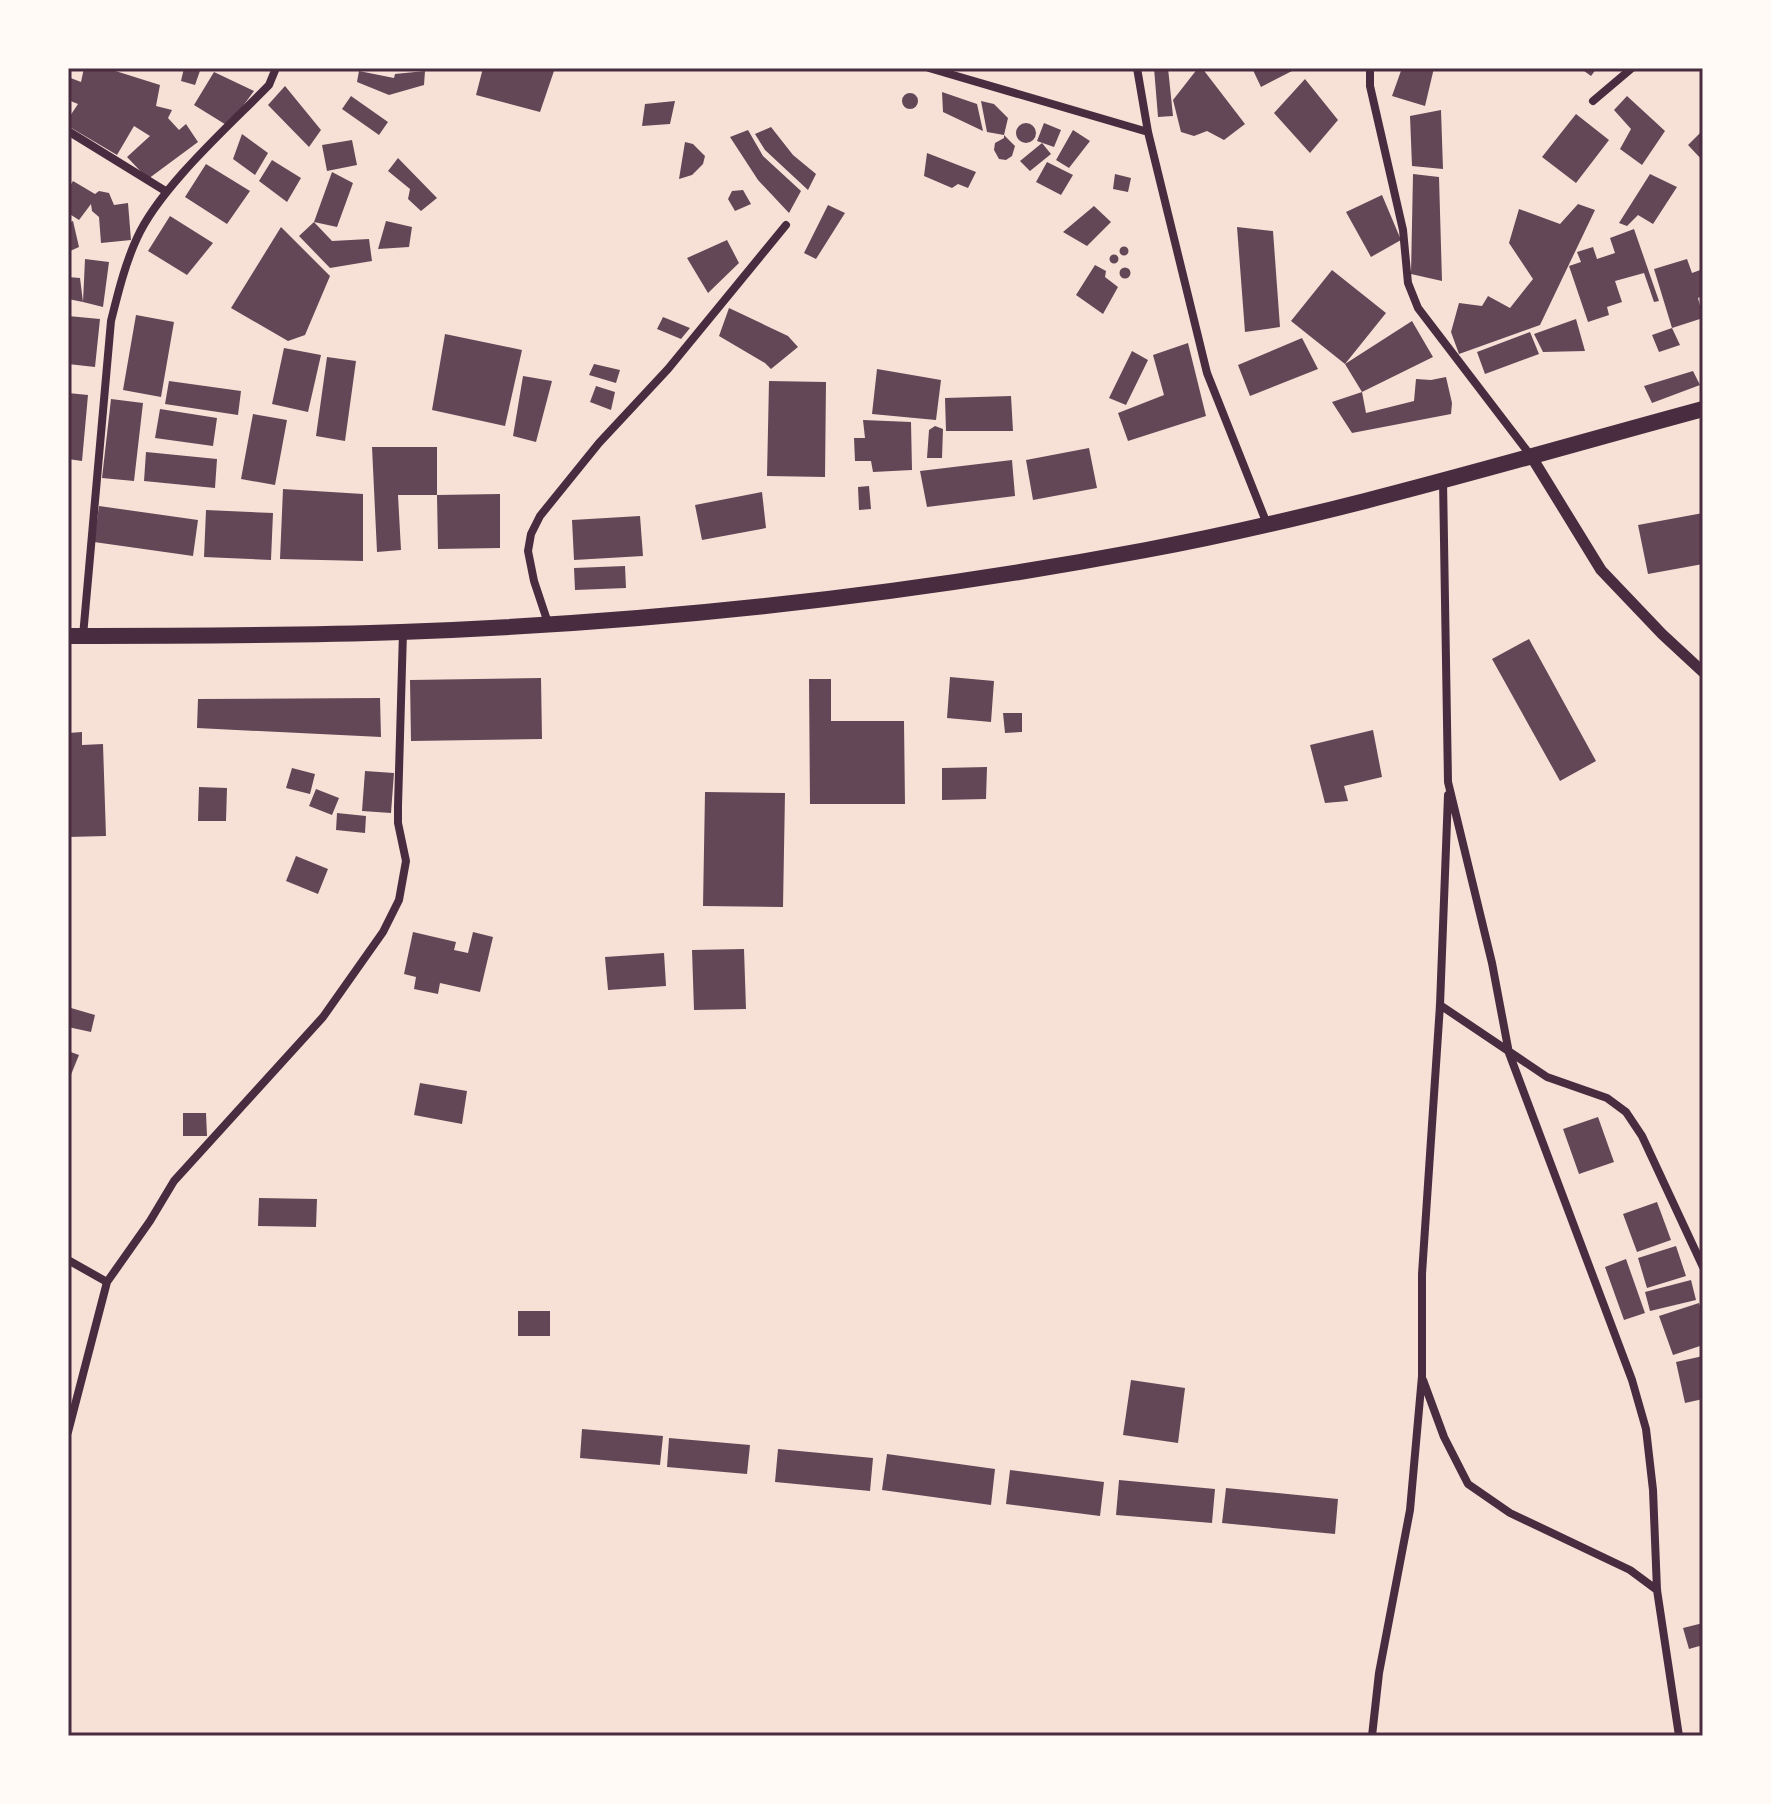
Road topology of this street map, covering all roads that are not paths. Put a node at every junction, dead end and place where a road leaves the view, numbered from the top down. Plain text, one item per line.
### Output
1 (276, 68) edge
2 (929, 68) edge
3 (1137, 68) edge
4 (1370, 68) edge
5 (1632, 68) edge
6 (1593, 101) dead end
7 (68, 131) edge
8 (1148, 132) junction
9 (167, 192) junction
10 (786, 225) dead end
11 (1703, 409) edge
12 (1531, 456) junction
13 (1443, 479) junction
14 (1267, 524) junction
15 (548, 623) junction
16 (403, 632) junction
17 (76, 636) edge
18 (1703, 672) edge
19 (1448, 782) junction
20 (1440, 1005) junction
21 (1509, 1053) junction
22 (68, 1260) edge
23 (1703, 1267) edge
24 (107, 1282) junction
25 (1422, 1376) junction
26 (68, 1432) edge
27 (1657, 1590) junction
28 (1372, 1736) edge
29 (1679, 1736) edge

1 - 9 street
2 - 8 street
3 - 8 street
4 - 12 street
5 - 6 street
7 - 9 street
8 - 14 street
9 - 17 street
10 - 15 street
11 - 12 highway
12 - 13 highway
12 - 18 street
13 - 14 highway
13 - 19 street
14 - 15 highway
15 - 16 highway
16 - 17 highway
16 - 24 street
19 - 20 street
19 - 21 street
20 - 21 street
20 - 25 street
21 - 23 street
21 - 27 street
22 - 24 street
24 - 26 street
25 - 27 street
25 - 28 street
27 - 29 street

